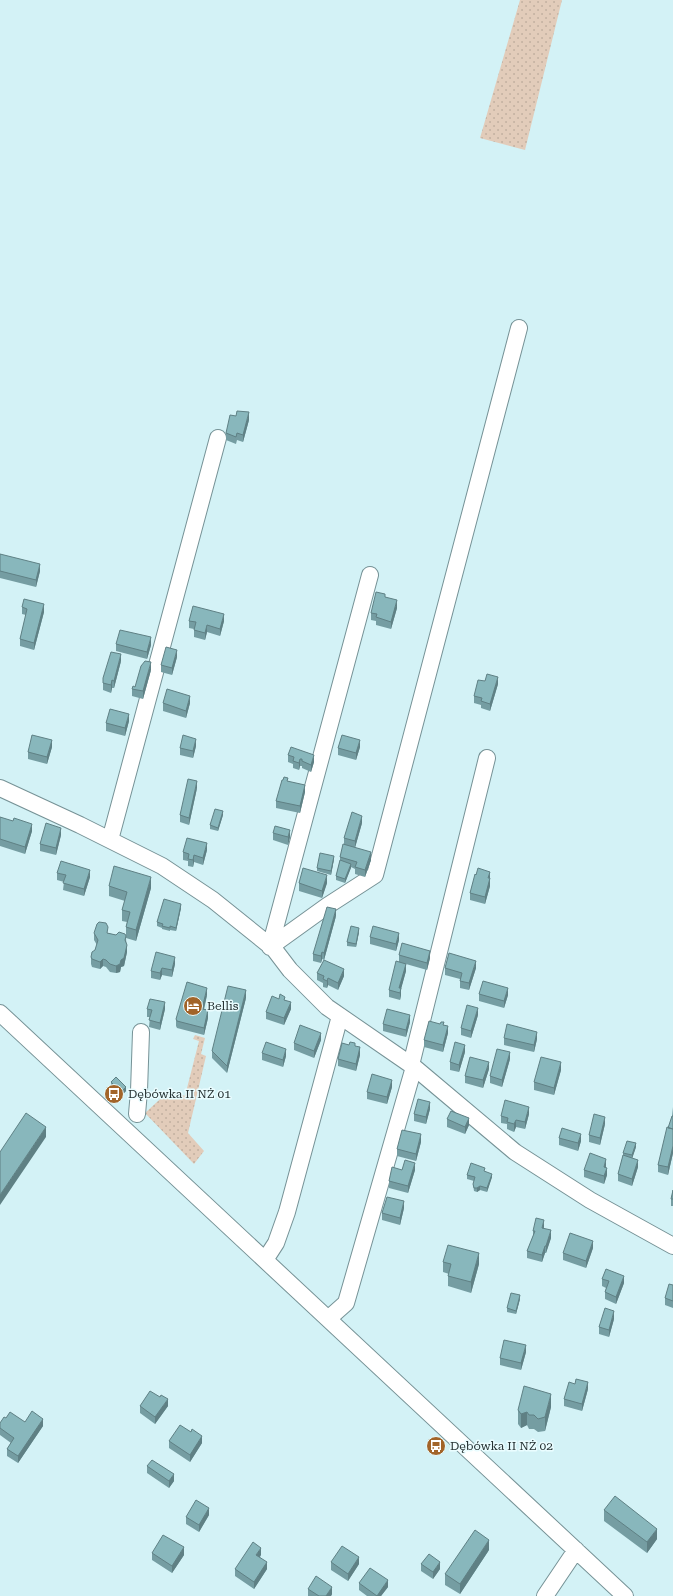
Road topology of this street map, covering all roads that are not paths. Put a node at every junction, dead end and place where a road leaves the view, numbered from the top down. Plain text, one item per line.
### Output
1 (518, 328) dead end
2 (218, 438) dead end
3 (370, 575) dead end
4 (486, 758) dead end
5 (0, 788) edge
6 (110, 840) junction
7 (270, 947) junction
8 (0, 1013) edge
9 (340, 1016) junction
10 (141, 1032) dead end
11 (412, 1066) junction
12 (137, 1114) dead end
13 (673, 1246) edge
14 (265, 1260) junction
15 (328, 1319) junction
16 (576, 1550) junction
17 (545, 1596) edge
18 (625, 1596) edge

1 - 7 street
2 - 6 street
3 - 7 street
4 - 11 street
5 - 6 street
6 - 7 street
7 - 9 street
8 - 14 street
9 - 11 street
9 - 14 street
10 - 12 street
11 - 13 street
11 - 15 street
14 - 15 street
15 - 16 street
16 - 17 street
16 - 18 street

